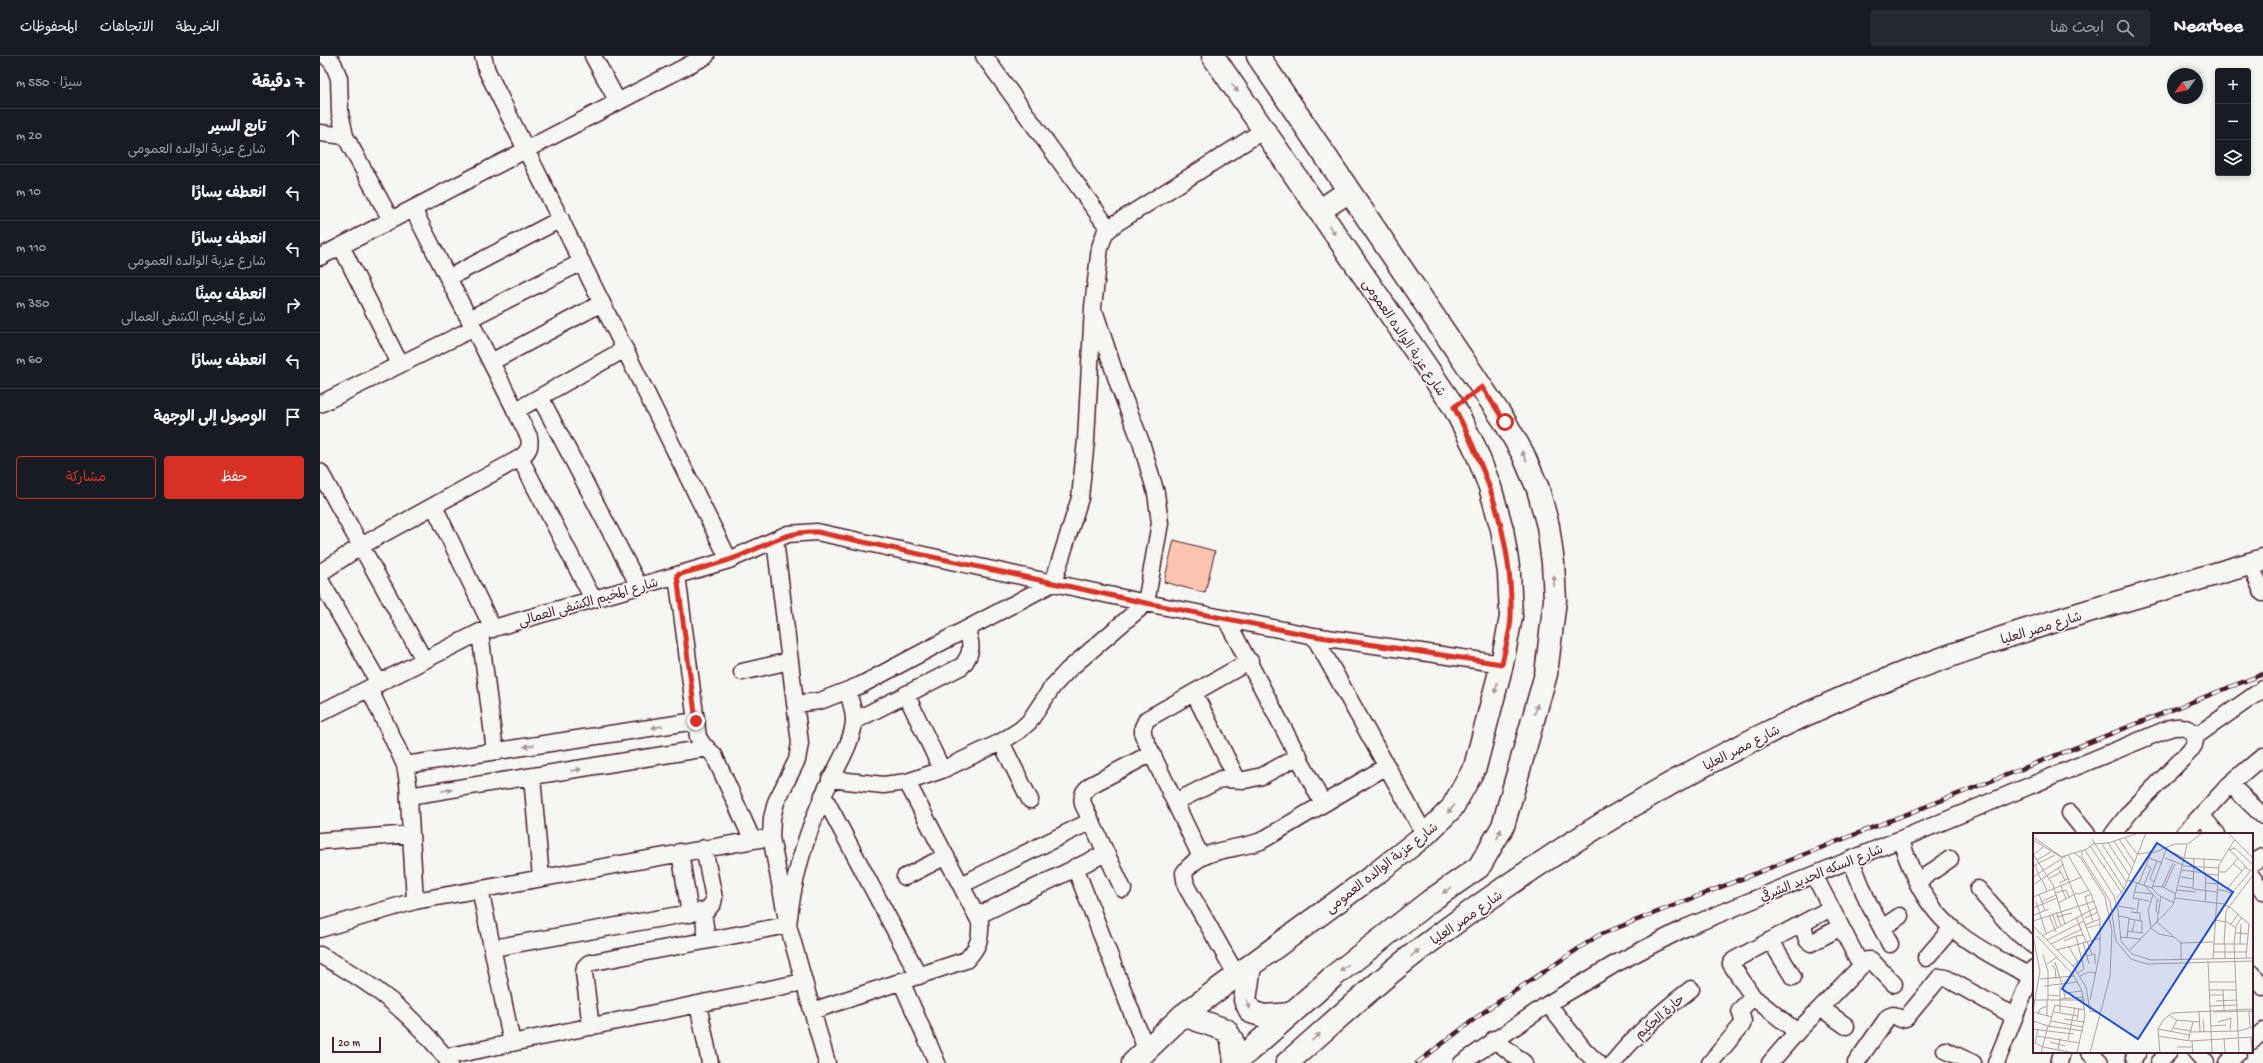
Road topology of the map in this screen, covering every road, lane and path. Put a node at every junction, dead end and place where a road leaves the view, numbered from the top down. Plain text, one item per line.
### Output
1 (326, 56) edge
2 (483, 56) edge
3 (593, 56) edge
4 (706, 56) edge
5 (984, 56) edge
6 (1213, 56) edge
7 (1258, 56) edge
8 (688, 60) edge
9 (618, 102) junction
10 (1264, 130) junction
11 (320, 133) edge
12 (345, 136) junction
13 (527, 149) junction
14 (1349, 191) junction
15 (413, 209) junction
16 (1319, 211) junction
17 (561, 219) junction
18 (391, 220) junction
19 (1109, 229) junction
20 (341, 246) junction
21 (320, 257) edge
22 (582, 262) junction
23 (448, 278) junction
24 (602, 303) junction
25 (1093, 307) junction
26 (471, 324) junction
27 (625, 349) junction
28 (490, 362) junction
29 (400, 364) junction
30 (1482, 387) junction
31 (540, 397) junction
32 (320, 404) edge
33 (1454, 407) junction
34 (515, 411) junction
35 (520, 458) junction
36 (320, 472) edge
37 (434, 506) junction
38 (775, 540) junction
39 (361, 546) junction
40 (729, 560) junction
41 (2257, 562) edge
42 (320, 573) edge
43 (677, 575) junction
44 (320, 580) edge
45 (1053, 583) junction
46 (639, 586) junction
47 (2263, 593) edge
48 (594, 599) junction
49 (1146, 603) junction
50 (1226, 619) junction
51 (487, 630) junction
52 (966, 630) junction
53 (1314, 636) junction
54 (424, 660) junction
55 (790, 661) junction
56 (1250, 661) junction
57 (1502, 664) junction
58 (742, 672) dead end
59 (374, 686) junction
60 (2263, 690) edge
61 (847, 691) junction
62 (1194, 693) junction
63 (906, 694) junction
64 (795, 704) junction
65 (320, 712) edge
66 (696, 721) junction
67 (854, 722) junction
68 (2196, 736) junction
69 (1001, 742) junction
70 (707, 748) junction
71 (495, 751) junction
72 (1152, 753) junction
73 (1299, 756) junction
74 (2263, 756) edge
75 (405, 765) junction
76 (1386, 766) junction
77 (942, 770) junction
78 (532, 777) junction
79 (830, 779) junction
80 (1237, 779) junction
81 (907, 782) junction
82 (2230, 784) junction
83 (823, 795) junction
84 (409, 796) junction
85 (1030, 800) dead end
86 (1175, 802) junction
87 (1323, 804) junction
88 (2070, 813) dead end
89 (2201, 815) junction
90 (2263, 816) edge
91 (1091, 821) junction
92 (2086, 833) edge
93 (2114, 833) edge
94 (2185, 833) edge
95 (2216, 833) edge
96 (411, 834) junction
97 (1425, 835) junction
98 (771, 837) junction
99 (752, 839) junction
100 (1901, 841) junction
101 (320, 842) edge
102 (704, 848) junction
103 (680, 852) junction
104 (1106, 852) junction
105 (946, 856) junction
106 (1201, 856) junction
107 (2263, 857) edge
108 (1950, 859) dead end
109 (1851, 860) junction
110 (2253, 863) edge
111 (1479, 867) junction
112 (1075, 868) junction
113 (1814, 875) junction
114 (904, 877) dead end
115 (541, 878) junction
116 (2253, 878) edge
117 (1917, 882) junction
118 (961, 885) junction
119 (480, 889) junction
120 (1123, 889) dead end
121 (1978, 889) dead end
122 (2263, 891) edge
123 (1498, 894) junction
124 (415, 901) junction
125 (1831, 908) junction
126 (697, 913) junction
127 (977, 916) junction
128 (1900, 916) dead end
129 (788, 925) junction
130 (1803, 925) junction
131 (1841, 928) junction
132 (1882, 928) junction
133 (320, 929) edge
134 (1951, 929) junction
135 (707, 940) junction
136 (1772, 940) junction
137 (1890, 944) dead end
138 (2033, 945) edge
139 (493, 948) junction
140 (320, 955) edge
141 (1926, 958) dead end
142 (1867, 960) junction
143 (1244, 971) junction
144 (2032, 972) edge
145 (2253, 975) edge
146 (919, 976) junction
147 (1793, 977) dead end
148 (901, 981) junction
149 (803, 982) junction
150 (1894, 984) dead end
151 (2263, 987) edge
152 (1691, 989) dead end
153 (1752, 997) junction
154 (698, 1004) junction
155 (1548, 1004) junction
156 (1821, 1008) junction
157 (812, 1011) junction
158 (1290, 1014) junction
159 (1183, 1015) junction
160 (2014, 1016) junction
161 (591, 1026) junction
162 (1846, 1026) dead end
163 (1797, 1032) junction
164 (2263, 1032) edge
165 (2253, 1039) edge
166 (1494, 1040) junction
167 (512, 1043) junction
168 (1945, 1050) dead end
169 (2062, 1053) edge
170 (2090, 1053) edge
171 (2169, 1053) edge
172 (2197, 1053) edge
173 (2238, 1053) edge
174 (1140, 1056) edge
175 (448, 1060) edge
176 (1775, 1061) edge
177 (710, 1063) edge
178 (827, 1063) edge
179 (937, 1063) edge
180 (1235, 1063) edge
181 (1287, 1063) edge
182 (1462, 1063) edge
183 (1524, 1063) edge
184 (1598, 1063) edge
185 (1613, 1063) edge
186 (1710, 1063) edge
187 (1856, 1063) edge
188 (1973, 1063) edge
189 (1996, 1063) edge
190 (2059, 1063) edge
191 (2100, 1063) edge
192 (2159, 1063) edge
193 (2206, 1063) edge
194 (2227, 1063) edge

1 - 12 street
2 - 13 street
3 - 9 street
4 - 8 street
5 - 19 street
6 -> 10 street, شارع عزبة الوالده العمومى
7 - 14 street
8 - 9 street
9 - 13 street
10 - 16 street, شارع عزبة الوالده العمومى
10 - 19 street
11 - 12 street
12 - 18 street
13 - 15 street
13 - 17 street
14 - 16 street
14 - 30 street
15 - 18 street
15 - 23 street
16 -> 33 street, شارع عزبة الوالده العمومى
17 - 22 street
17 - 23 street
18 - 20 street
19 - 25 street
20 - 21 street
20 - 29 street
22 - 24 street
22 - 26 street
23 - 26 street
24 - 27 street
24 - 28 street
25 - 45 street
25 - 49 street
26 - 28 street
26 - 29 street
27 - 31 street
27 - 40 street
28 - 34 street
29 - 32 street
30 - 33 street
111 -> 30 street
31 - 34 street
31 - 46 street
33 - 57 street, شارع عزبة الوالده العمومى
34 - 35 street
35 - 37 street
35 - 48 street
36 - 39 street
37 - 39 street
37 - 51 street
38 - 40 street, شارع المخيم الكشفى العمالى
38 - 45 street, شارع المخيم الكشفى العمالى
38 - 55 street
39 - 42 street
39 - 54 street
40 - 43 street, شارع المخيم الكشفى العمالى
41 - 47 street
41 - 123 street, شارع مصر العليا
43 - 46 street, شارع المخيم الكشفى العمالى
43 - 66 street
44 - 59 street
45 - 49 street, شارع المخيم الكشفى العمالى
45 - 52 street
46 - 48 street, شارع المخيم الكشفى العمالى
48 - 51 street, شارع المخيم الكشفى العمالى
49 - 50 street, شارع المخيم الكشفى العمالى
49 - 69 street
50 - 53 street, شارع المخيم الكشفى العمالى
50 - 56 street
51 - 54 street, شارع المخيم الكشفى العمالى
51 - 71 street
52 - 61 street
52 - 63 street
53 - 57 street, شارع المخيم الكشفى العمالى
53 - 76 street
54 - 59 street, شارع المخيم الكشفى العمالى
55 - 58 street
55 - 64 street
56 - 62 street
56 - 73 street
57 -> 97 street, شارع عزبة الوالده العمومى
59 - 65 street, شارع المخيم الكشفى العمالى
59 - 75 street
60 - 68 street
61 - 64 street
61 - 67 street
62 - 72 street
62 - 80 street
63 - 67 street
63 - 77 street
64 - 98 street
66 - 70 street
66 -> 71 street
67 - 79 street
68 - 93 street
68 - 100 street, شارع السكه الحديد الشرقي
69 - 77 street
69 - 85 street
78 -> 70 street
70 - 99 street
71 - 75 street
72 - 86 street
72 - 91 street
73 - 80 street
73 - 87 street
74 - 82 street
75 - 84 street
76 - 87 street
76 - 97 street
77 - 81 street
84 -> 78 street
78 - 115 street
79 - 81 street
79 - 83 street
80 - 86 street
81 - 105 street
82 - 89 street
82 - 90 street
83 - 129 street
83 - 146 street
84 - 96 street
86 - 106 street
87 - 106 street
88 - 92 street
89 - 94 street
89 - 95 street
91 - 104 street
91 - 118 street
96 - 101 street
96 - 124 street
97 - 143 street, شارع عزبة الوالده العمومى
98 - 99 street
98 - 129 street
99 - 102 street
100 - 109 street, شارع السكه الحديد الشرقي
100 - 117 street
102 - 103 street
102 - 126 street
103 - 115 street
103 - 126 street
104 - 112 street
104 - 120 street
105 - 114 street
105 - 118 street
106 - 143 street
107 - 110 street
108 - 117 street
109 - 113 street, شارع السكه الحديد الشرقي
109 - 132 street
111 - 123 street
111 -> 158 street
112 - 127 street
112 - 174 street
113 - 125 street
113 - 155 street, شارع السكه الحديد الشرقي
115 - 119 street
116 - 122 street
117 - 134 street
118 - 127 street
119 - 124 street
119 - 139 street
121 - 138 street
181 -> 123 street, شارع مصر العليا
124 - 133 street
125 - 130 street
125 - 131 street
126 - 135 street
126 - 139 street
127 - 146 street
128 - 132 street
129 - 135 street
129 - 149 street
130 - 131 street
130 - 136 street
131 - 142 street
132 - 137 street
134 - 141 street
134 - 144 street
135 - 161 street
136 - 147 street
136 - 153 street
139 - 167 street
140 - 175 street
142 - 150 street
142 - 156 street
143 -> 158 street
143 - 159 street, شارع عزبة الوالده العمومى
144 - 160 street
145 - 151 street
146 - 148 street
148 - 157 street
148 - 179 street
149 - 154 street
149 - 157 street
152 - 185 street, حارة الحكيم
153 - 163 street
153 - 186 street
154 - 161 street
154 - 177 street
155 - 166 street, شارع السكه الحديد الشرقي
155 - 184 street
156 - 162 street
156 - 163 street
157 - 178 street
158 - 180 street
159 - 174 street, شارع عزبة الوالده العمومى
159 - 180 street
160 - 187 street
160 - 189 street
161 - 167 street
163 - 176 street
164 - 165 street
166 - 182 street, شارع السكه الحديد الشرقي
166 - 183 street
167 - 175 street
168 - 188 street
169 - 190 street
170 - 191 street
171 - 192 street
172 - 193 street
173 - 194 street

